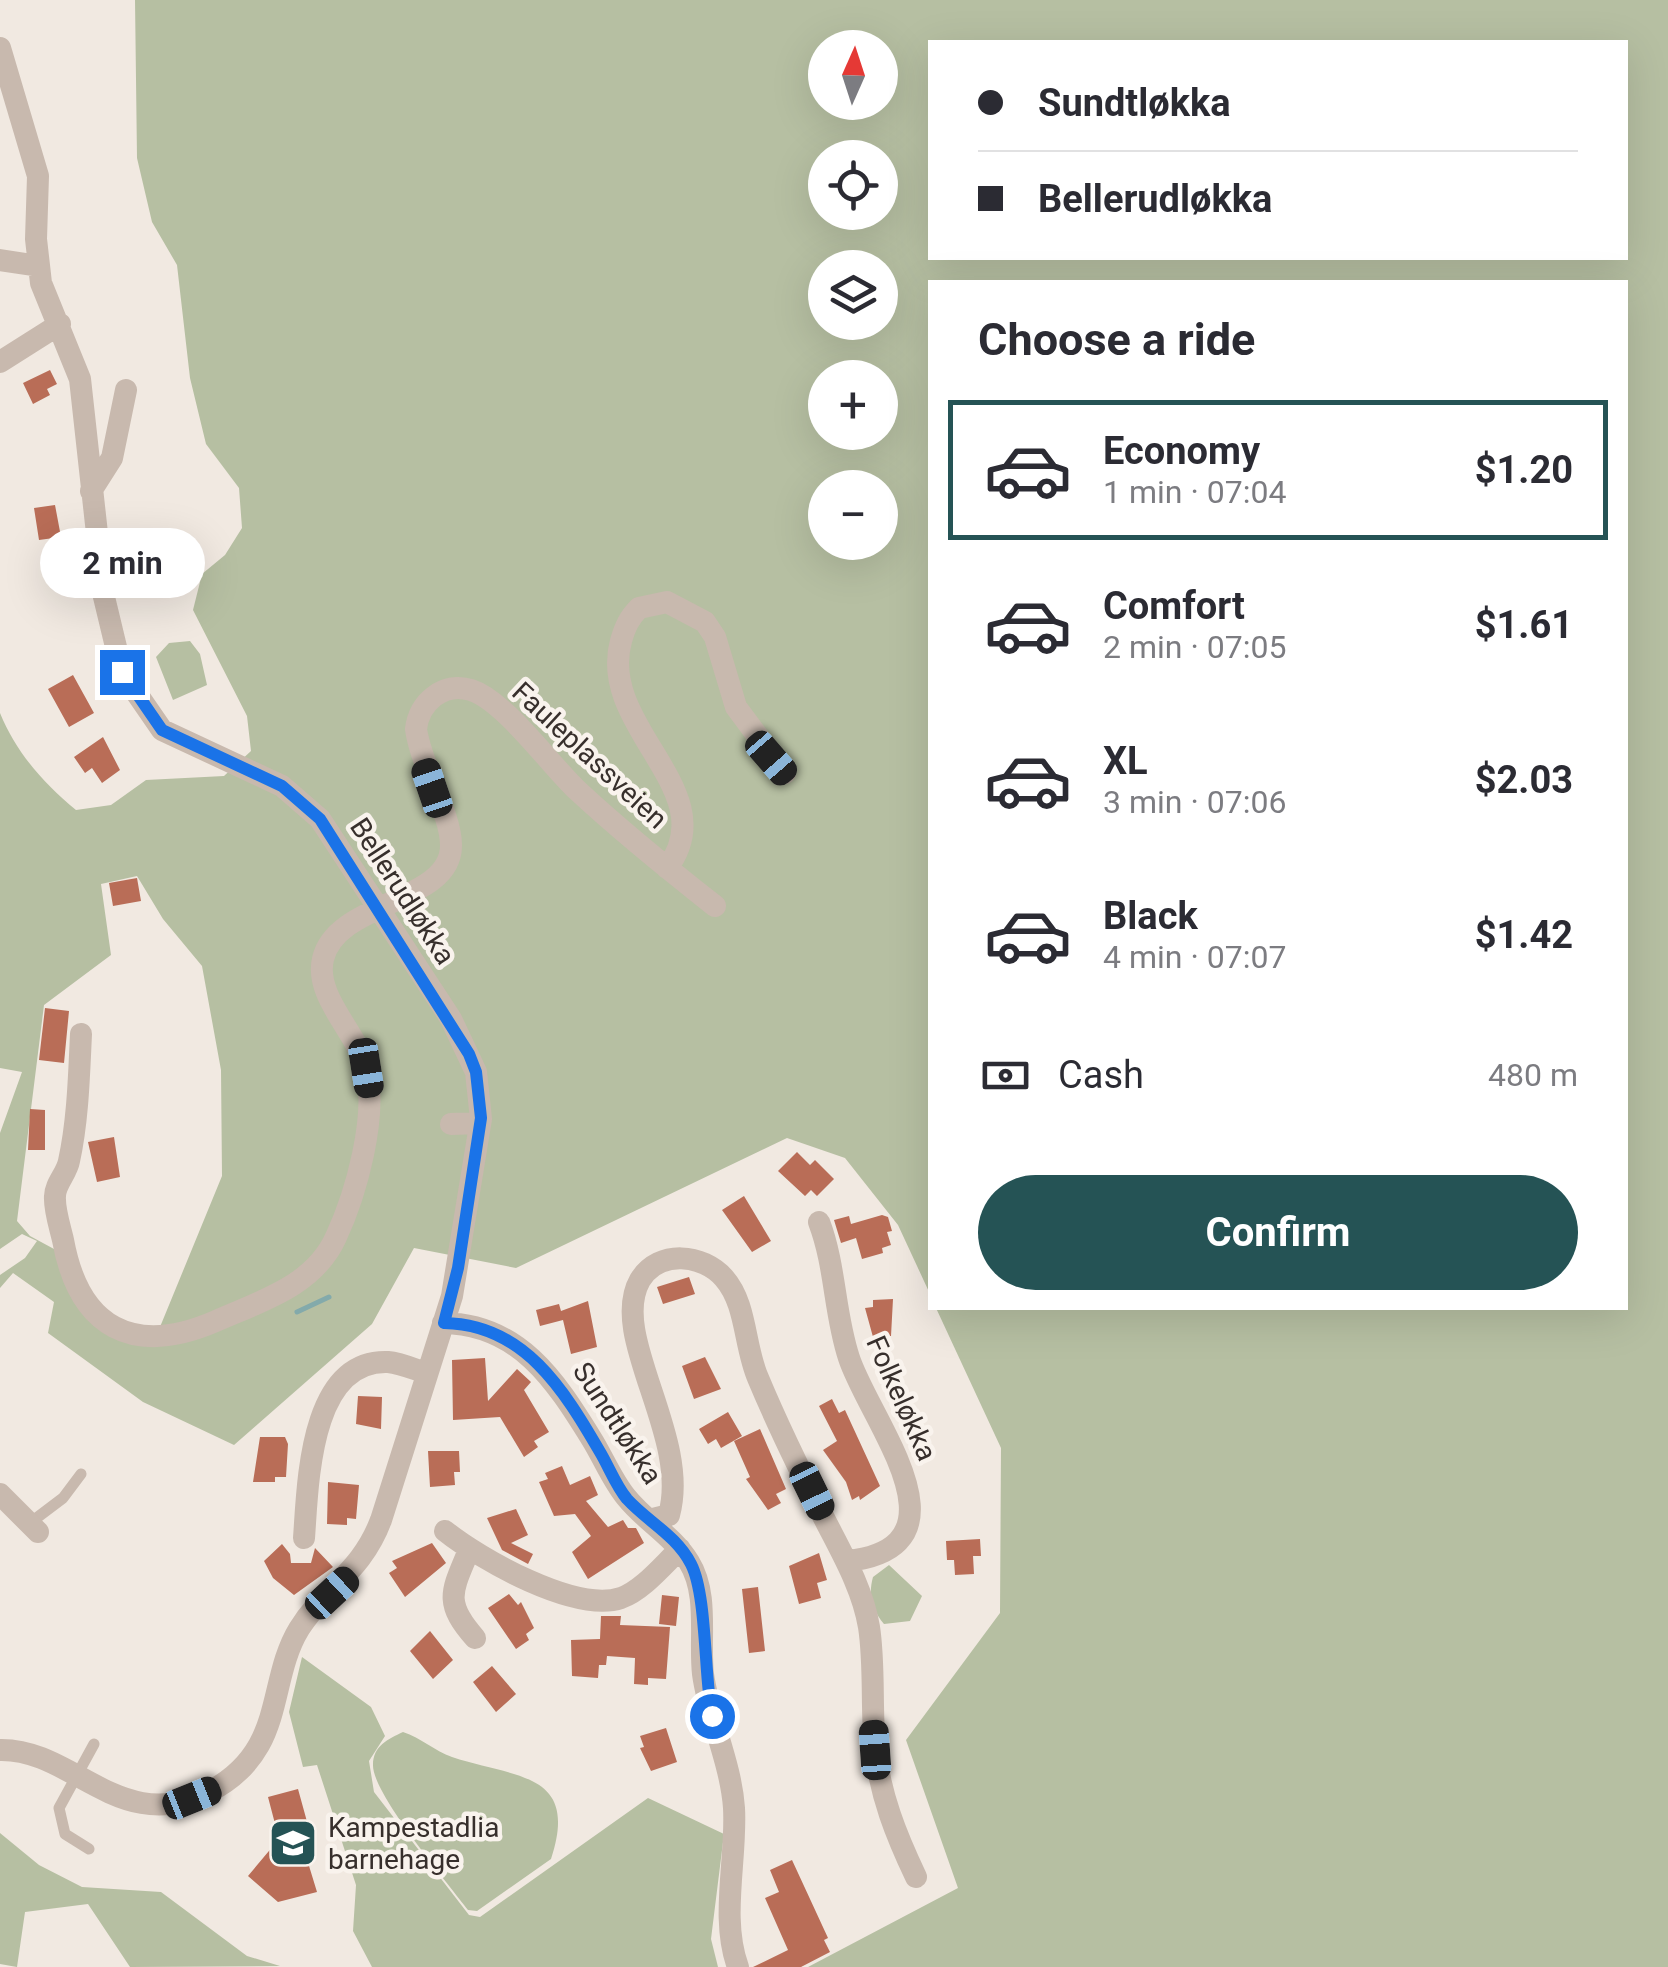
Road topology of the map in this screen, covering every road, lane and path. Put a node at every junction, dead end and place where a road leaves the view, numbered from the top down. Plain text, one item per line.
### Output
1 (0, 48) edge
2 (0, 260) edge
3 (39, 266) junction
4 (60, 324) junction
5 (0, 362) edge
6 (126, 390) dead end
7 (91, 491) junction
8 (784, 773) dead end
9 (667, 868) junction
10 (714, 906) dead end
11 (379, 908) junction
12 (81, 1034) dead end
13 (480, 1123) junction
14 (452, 1124) dead end
15 (819, 1222) dead end
16 (444, 1323) junction
17 (426, 1372) junction
18 (80, 1474) dead end
19 (0, 1494) edge
20 (652, 1519) junction
21 (34, 1528) joint
22 (445, 1531) dead end
23 (304, 1538) dead end
24 (680, 1549) junction
25 (469, 1550) junction
26 (848, 1562) junction
27 (475, 1638) dead end
28 (94, 1744) dead end
29 (0, 1750) edge
30 (78, 1777) junction
31 (88, 1849) dead end
32 (916, 1877) dead end
33 (738, 1967) edge

1 - 3 street, Bellerudløkka
2 - 3 street
3 - 4 street, Bellerudløkka
4 - 5 street
4 - 7 street, Bellerudløkka
6 - 7 street
7 - 11 street, Bellerudløkka
8 - 9 street, Fauleplassveien
9 - 10 street, Fauleplassveien
9 - 11 street, Fauleplassveien
11 - 12 street, Fauleplassveien
11 - 13 street, Bellerudløkka
13 - 14 street
13 - 16 street, Bellerudløkka
15 - 26 street, Folkeløkka
16 - 17 street, Bellerudløkka
16 - 20 street, Sundtløkka
17 - 23 street
17 - 30 street, Bellerudløkka
18 - 21 lane
19 - 21 street
20 - 24 street, Sundtløkka
20 - 26 street
22 - 25 street
24 - 25 street
24 - 33 street, Sundtløkka
25 - 27 street
26 - 32 street
28 - 30 lane
29 - 30 street, Bellerudløkka
30 - 31 lane

